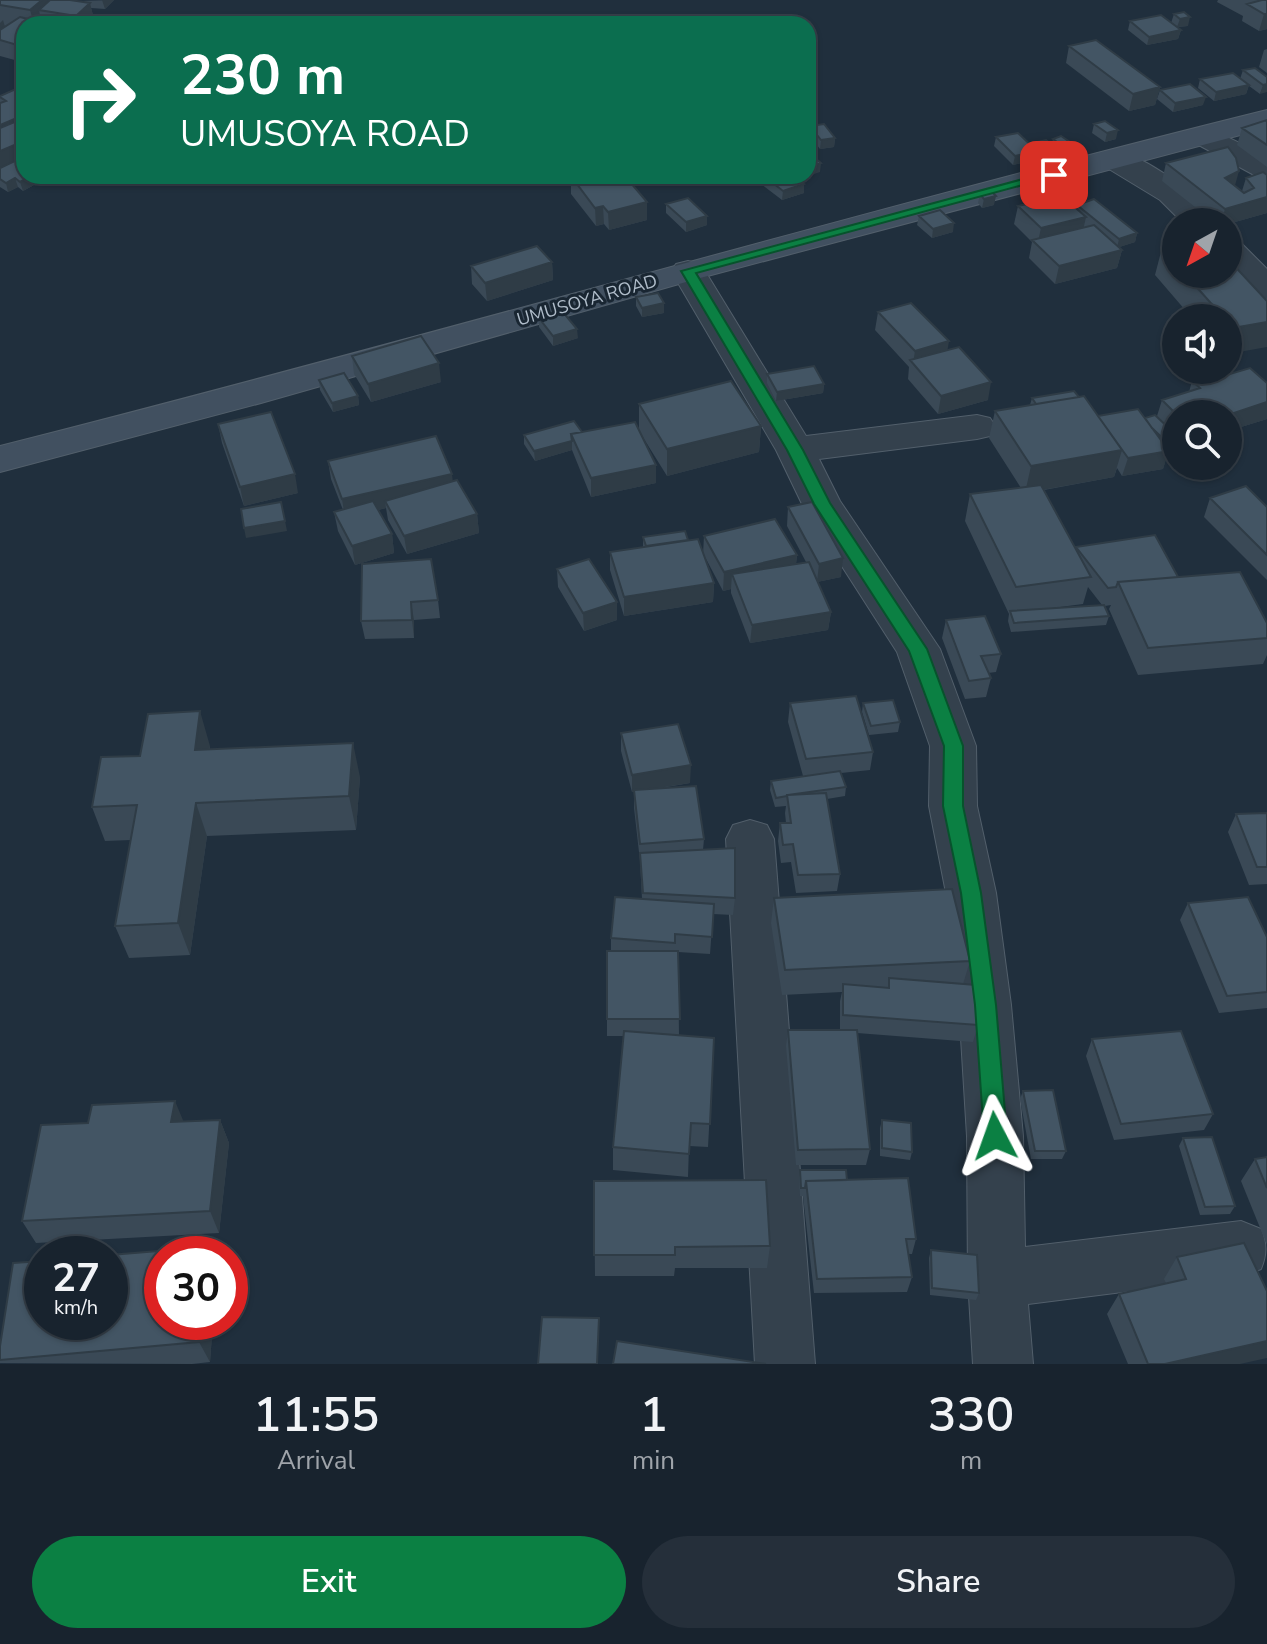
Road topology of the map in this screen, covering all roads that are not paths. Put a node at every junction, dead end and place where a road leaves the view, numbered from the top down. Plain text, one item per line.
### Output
1 (1267, 119) edge
2 (1206, 136) junction
3 (1115, 159) junction
4 (1267, 169) edge
5 (1187, 208) edge
6 (1242, 263) edge
7 (688, 271) junction
8 (1267, 289) edge
9 (977, 427) dead end
10 (795, 450) junction
11 (0, 459) edge
12 (750, 839) dead end
13 (1241, 1249) edge
14 (997, 1279) junction
15 (785, 1364) edge
16 (1003, 1364) edge

1 - 2 main road, UMUSOYA ROAD
2 - 3 main road, UMUSOYA ROAD
2 - 4 street
3 - 5 street
3 - 7 main road, UMUSOYA ROAD
6 - 8 street
7 - 10 street
7 - 11 main road, UMUSOYA ROAD
9 - 10 street
10 - 14 street
12 - 15 street
13 - 14 street
14 - 16 street

